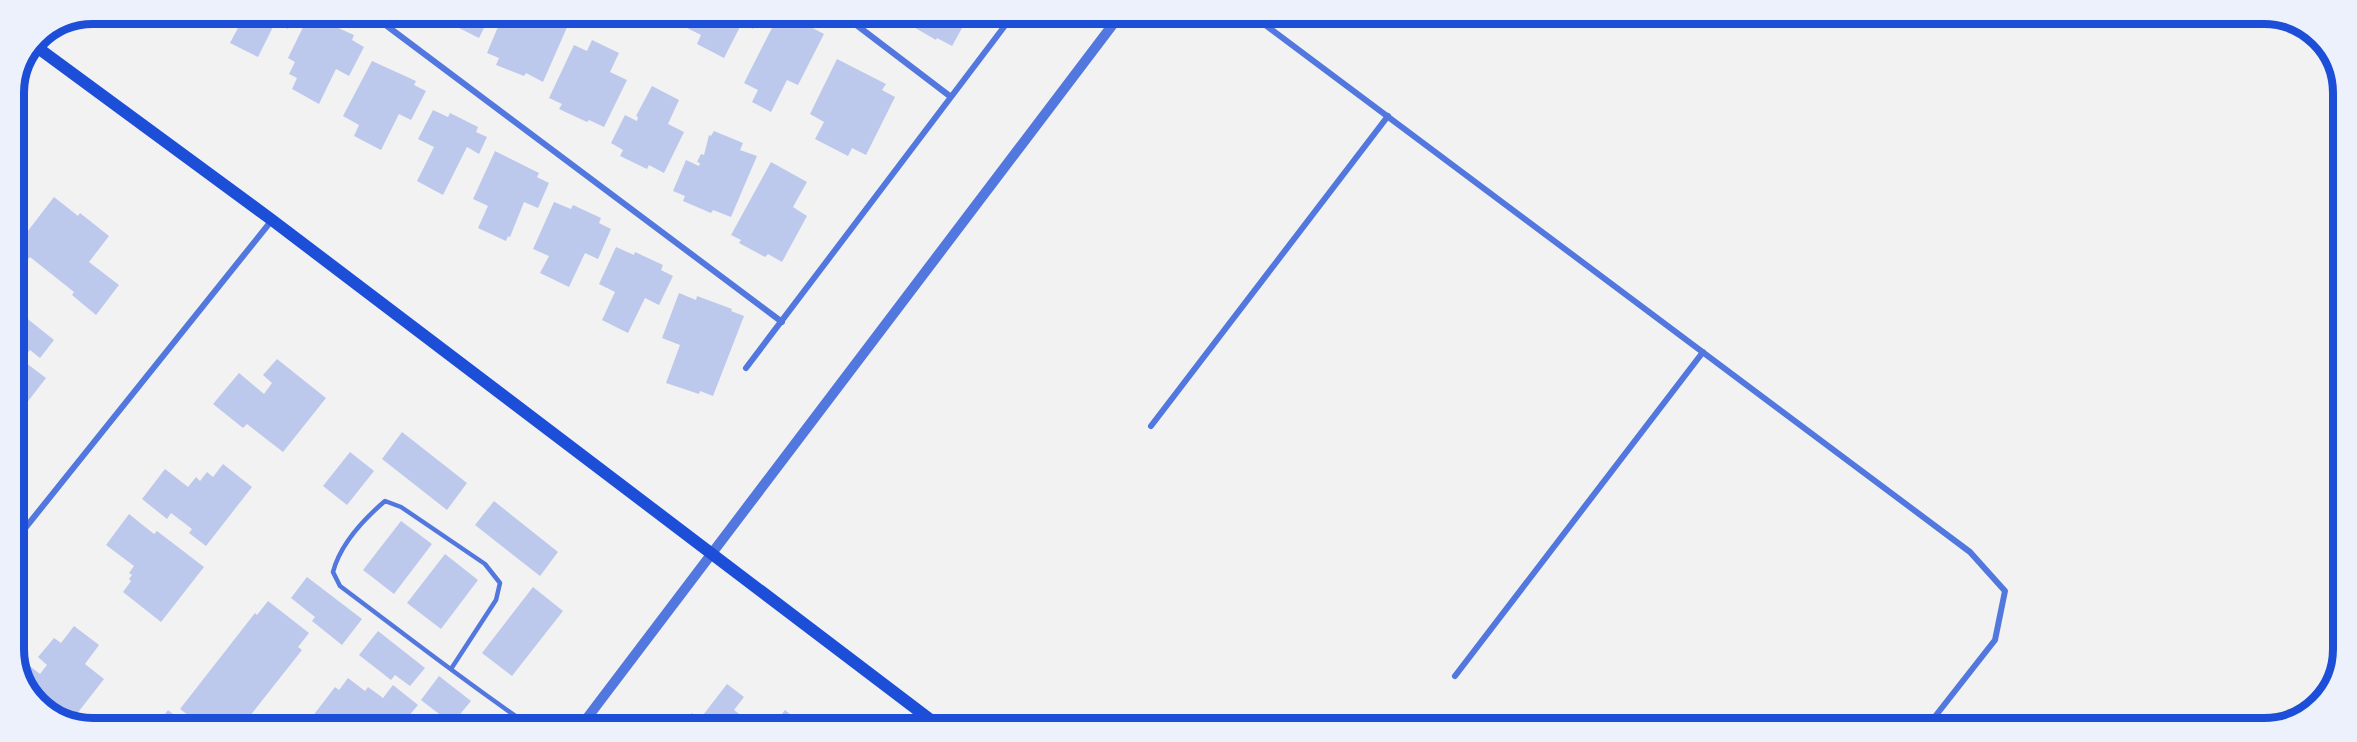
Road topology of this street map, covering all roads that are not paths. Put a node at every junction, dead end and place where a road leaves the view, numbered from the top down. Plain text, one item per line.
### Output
1 (384, 24) edge
2 (855, 24) edge
3 (1006, 24) edge
4 (1113, 24) edge
5 (1264, 24) edge
6 (40, 49) edge
7 (951, 97) junction
8 (1388, 116) junction
9 (272, 220) junction
10 (782, 322) junction
11 (1703, 352) junction
12 (746, 368) dead end
13 (1151, 426) dead end
14 (24, 530) edge
15 (712, 554) junction
16 (451, 669) junction
17 (1455, 676) dead end
18 (519, 718) edge
19 (587, 718) edge
20 (928, 718) edge
21 (1934, 718) edge

1 - 10 street
2 - 7 street
3 - 7 street
4 - 15 street
5 - 8 street
6 - 9 main road
7 - 10 street
8 - 11 street
8 - 13 street
9 - 14 street
9 - 15 main road
10 - 12 street
11 - 17 street
11 - 21 street
15 - 19 street
15 - 20 main road
16 - 16 lane
16 - 18 lane

